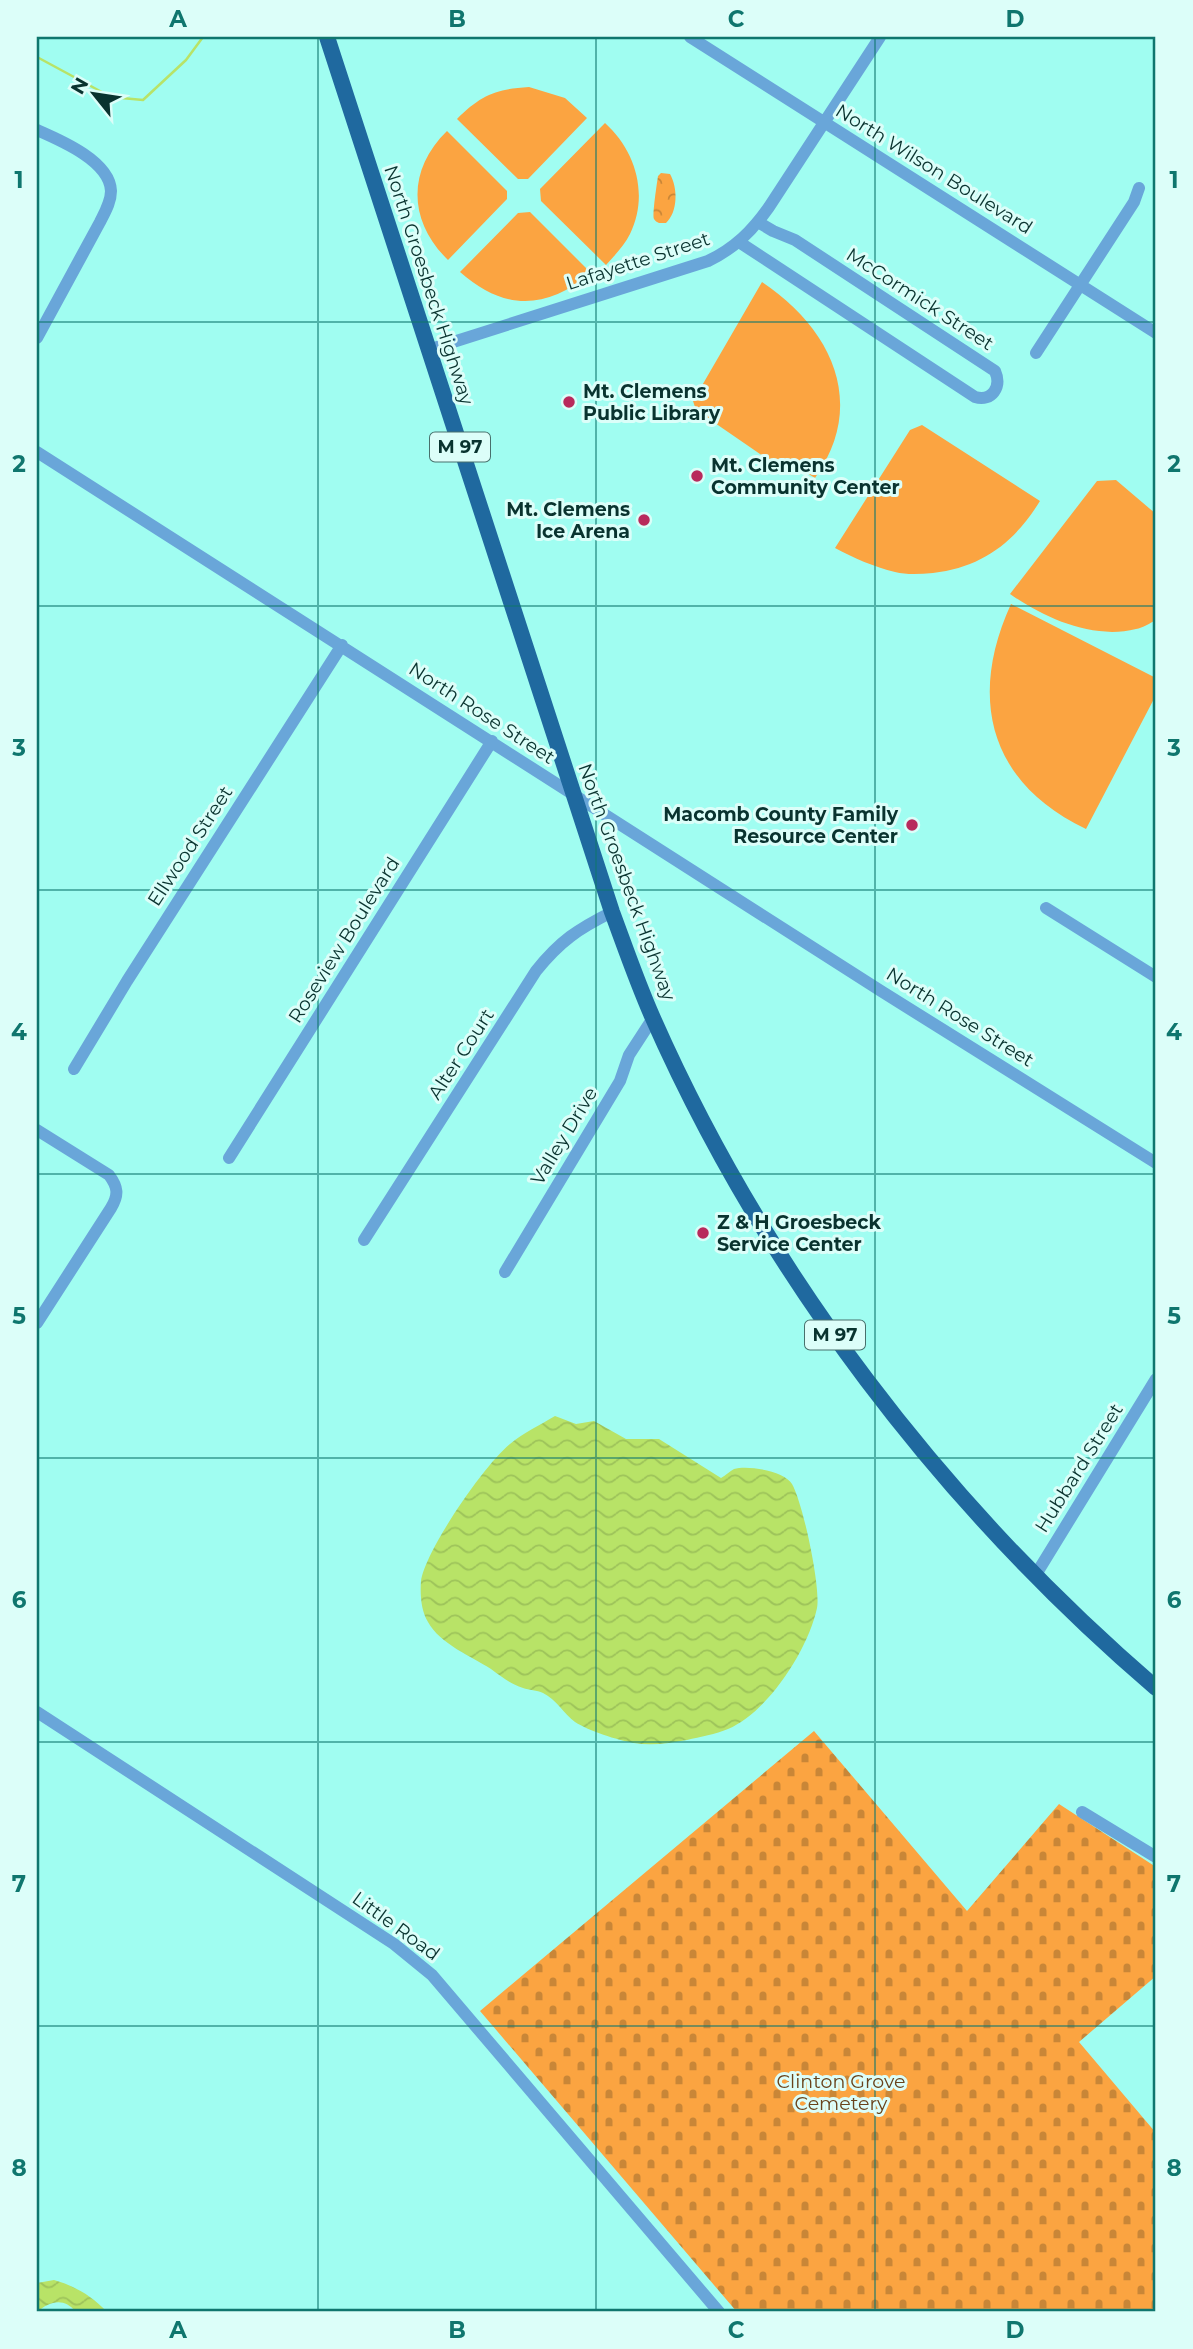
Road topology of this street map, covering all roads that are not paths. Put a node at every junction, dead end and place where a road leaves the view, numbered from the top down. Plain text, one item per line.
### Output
1 (327, 37) edge
2 (690, 37) edge
3 (880, 37) edge
4 (824, 122) junction
5 (37, 130) edge
6 (1139, 188) dead end
7 (758, 222) junction
8 (739, 242) junction
9 (1079, 284) junction
10 (1156, 333) edge
11 (37, 338) edge
12 (428, 351) junction
13 (1036, 353) dead end
14 (37, 452) edge
15 (342, 645) junction
16 (492, 741) junction
17 (572, 794) junction
18 (1046, 908) dead end
19 (612, 912) junction
20 (1156, 977) edge
21 (653, 1018) junction
22 (74, 1069) dead end
23 (37, 1130) edge
24 (229, 1158) dead end
25 (1156, 1163) edge
26 (364, 1240) dead end
27 (505, 1272) dead end
28 (37, 1323) edge
29 (1156, 1380) edge
30 (1035, 1576) junction
31 (1156, 1688) edge
32 (37, 1712) edge
33 (1082, 1812) dead end
34 (1156, 1857) edge
35 (719, 2312) edge

1 - 12 main road, North Groesbeck Highway / M 97
2 - 4 street, North Wilson Boulevard
3 - 4 street, Lafayette Street
4 - 7 street, Lafayette Street
4 - 9 street, North Wilson Boulevard
5 - 11 street
6 - 9 street
7 - 8 street, Lafayette Street
7 - 8 street, McCormick Street
8 - 12 street, Lafayette Street
9 - 10 street, North Wilson Boulevard
9 - 13 street
12 - 17 main road, North Groesbeck Highway / M 97
14 - 15 street, North Rose Street
15 - 16 street, North Rose Street
15 - 22 street, Ellwood Street
16 - 17 street, North Rose Street
16 - 24 street, Roseview Boulevard
17 - 19 main road, North Groesbeck Highway / M 97
17 - 25 street, North Rose Street
18 - 20 street
19 - 21 main road, North Groesbeck Highway / M 97
19 - 26 street, Alter Court
21 - 27 street, Valley Drive
21 - 30 main road, North Groesbeck Highway / M 97
23 - 28 street
29 - 30 street, Hubbard Street
30 - 31 main road, North Groesbeck Highway / M 97
32 - 35 street, Little Road
33 - 34 street

